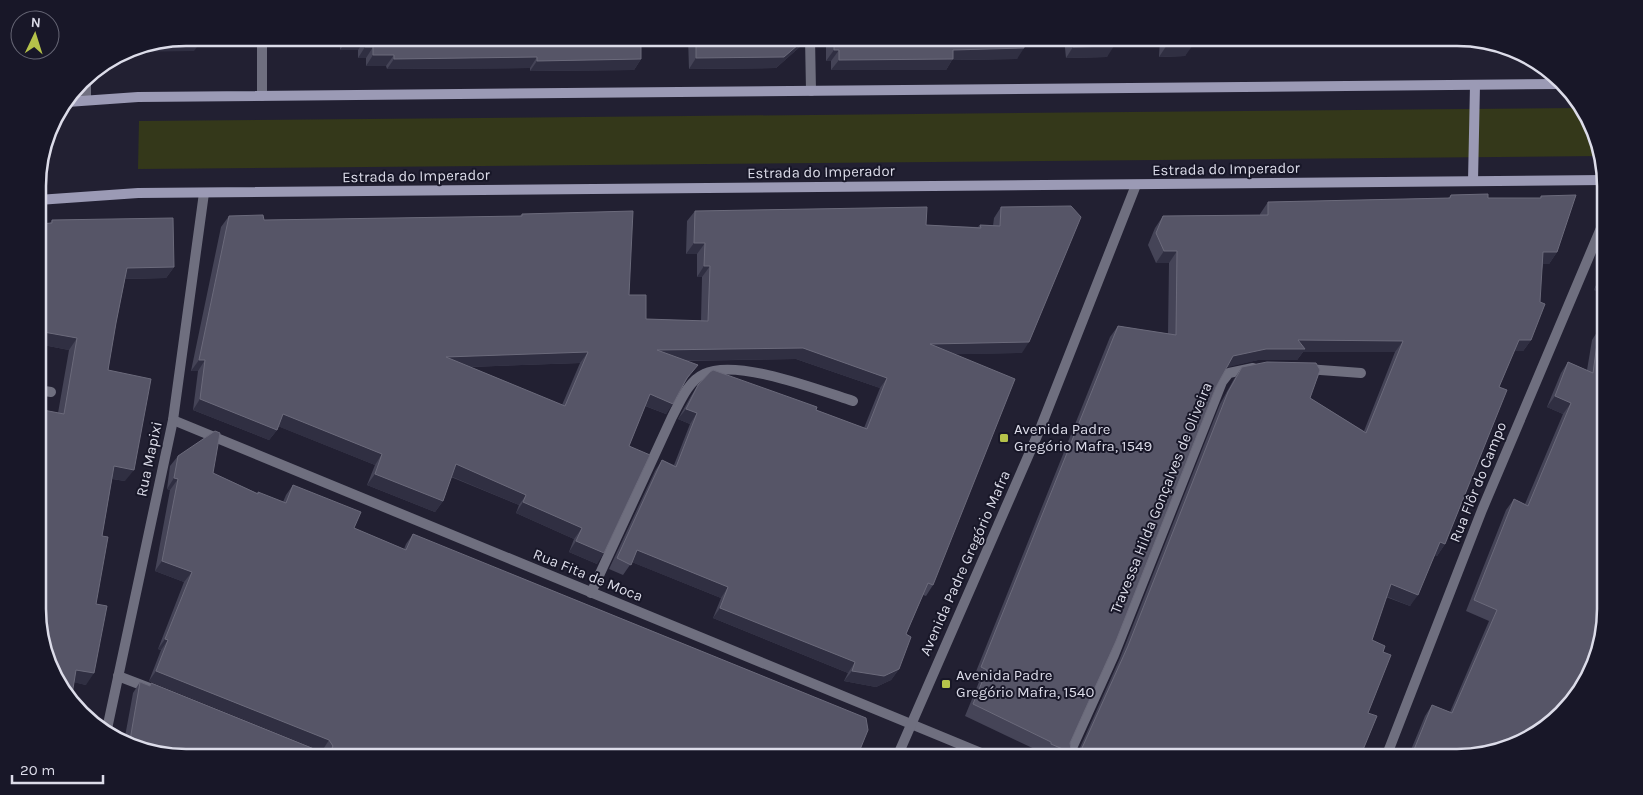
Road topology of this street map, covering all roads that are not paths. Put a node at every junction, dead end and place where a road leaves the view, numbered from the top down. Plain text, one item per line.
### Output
1 (262, 47) edge
2 (810, 47) edge
3 (1553, 84) edge
4 (1474, 85) junction
5 (86, 88) edge
6 (811, 91) junction
7 (262, 96) junction
8 (86, 100) junction
9 (75, 101) edge
10 (1597, 180) edge
11 (1473, 181) junction
12 (1136, 184) junction
13 (204, 193) junction
14 (47, 199) edge
15 (1597, 238) edge
16 (1268, 368) edge
17 (1296, 368) edge
18 (1361, 373) dead end
19 (47, 391) edge
20 (50, 392) dead end
21 (853, 401) dead end
22 (173, 420) junction
23 (591, 593) junction
24 (118, 676) junction
25 (165, 695) edge
26 (912, 723) junction
27 (109, 725) edge
28 (901, 748) edge
29 (971, 748) edge
30 (1072, 748) edge
31 (1389, 748) edge

1 - 7 street
2 - 6 street
3 - 4 main road
4 - 6 main road
4 - 11 main road
5 - 8 street
6 - 7 main road
7 - 8 main road
8 - 9 main road
10 - 11 main road, Estrada do Imperador
11 - 12 main road, Estrada do Imperador
12 - 13 main road, Estrada do Imperador
12 - 26 street, Avenida Padre Gregório Mafra
13 - 14 main road, Estrada do Imperador
13 - 22 street, Rua Mapixi
15 - 31 street, Rua Flôr do Campo
16 - 30 street, Travessa Hilda Gonçalves de Oliveira
17 - 18 street
19 - 20 street
21 - 23 street
22 - 23 street, Rua Fita de Moca
22 - 24 street, Rua Mapixi
23 - 26 street, Rua Fita de Moca
24 - 25 street
24 - 27 street, Rua Mapixi
26 - 28 street, Avenida Padre Gregório Mafra
26 - 29 street, Rua Fita de Moca

